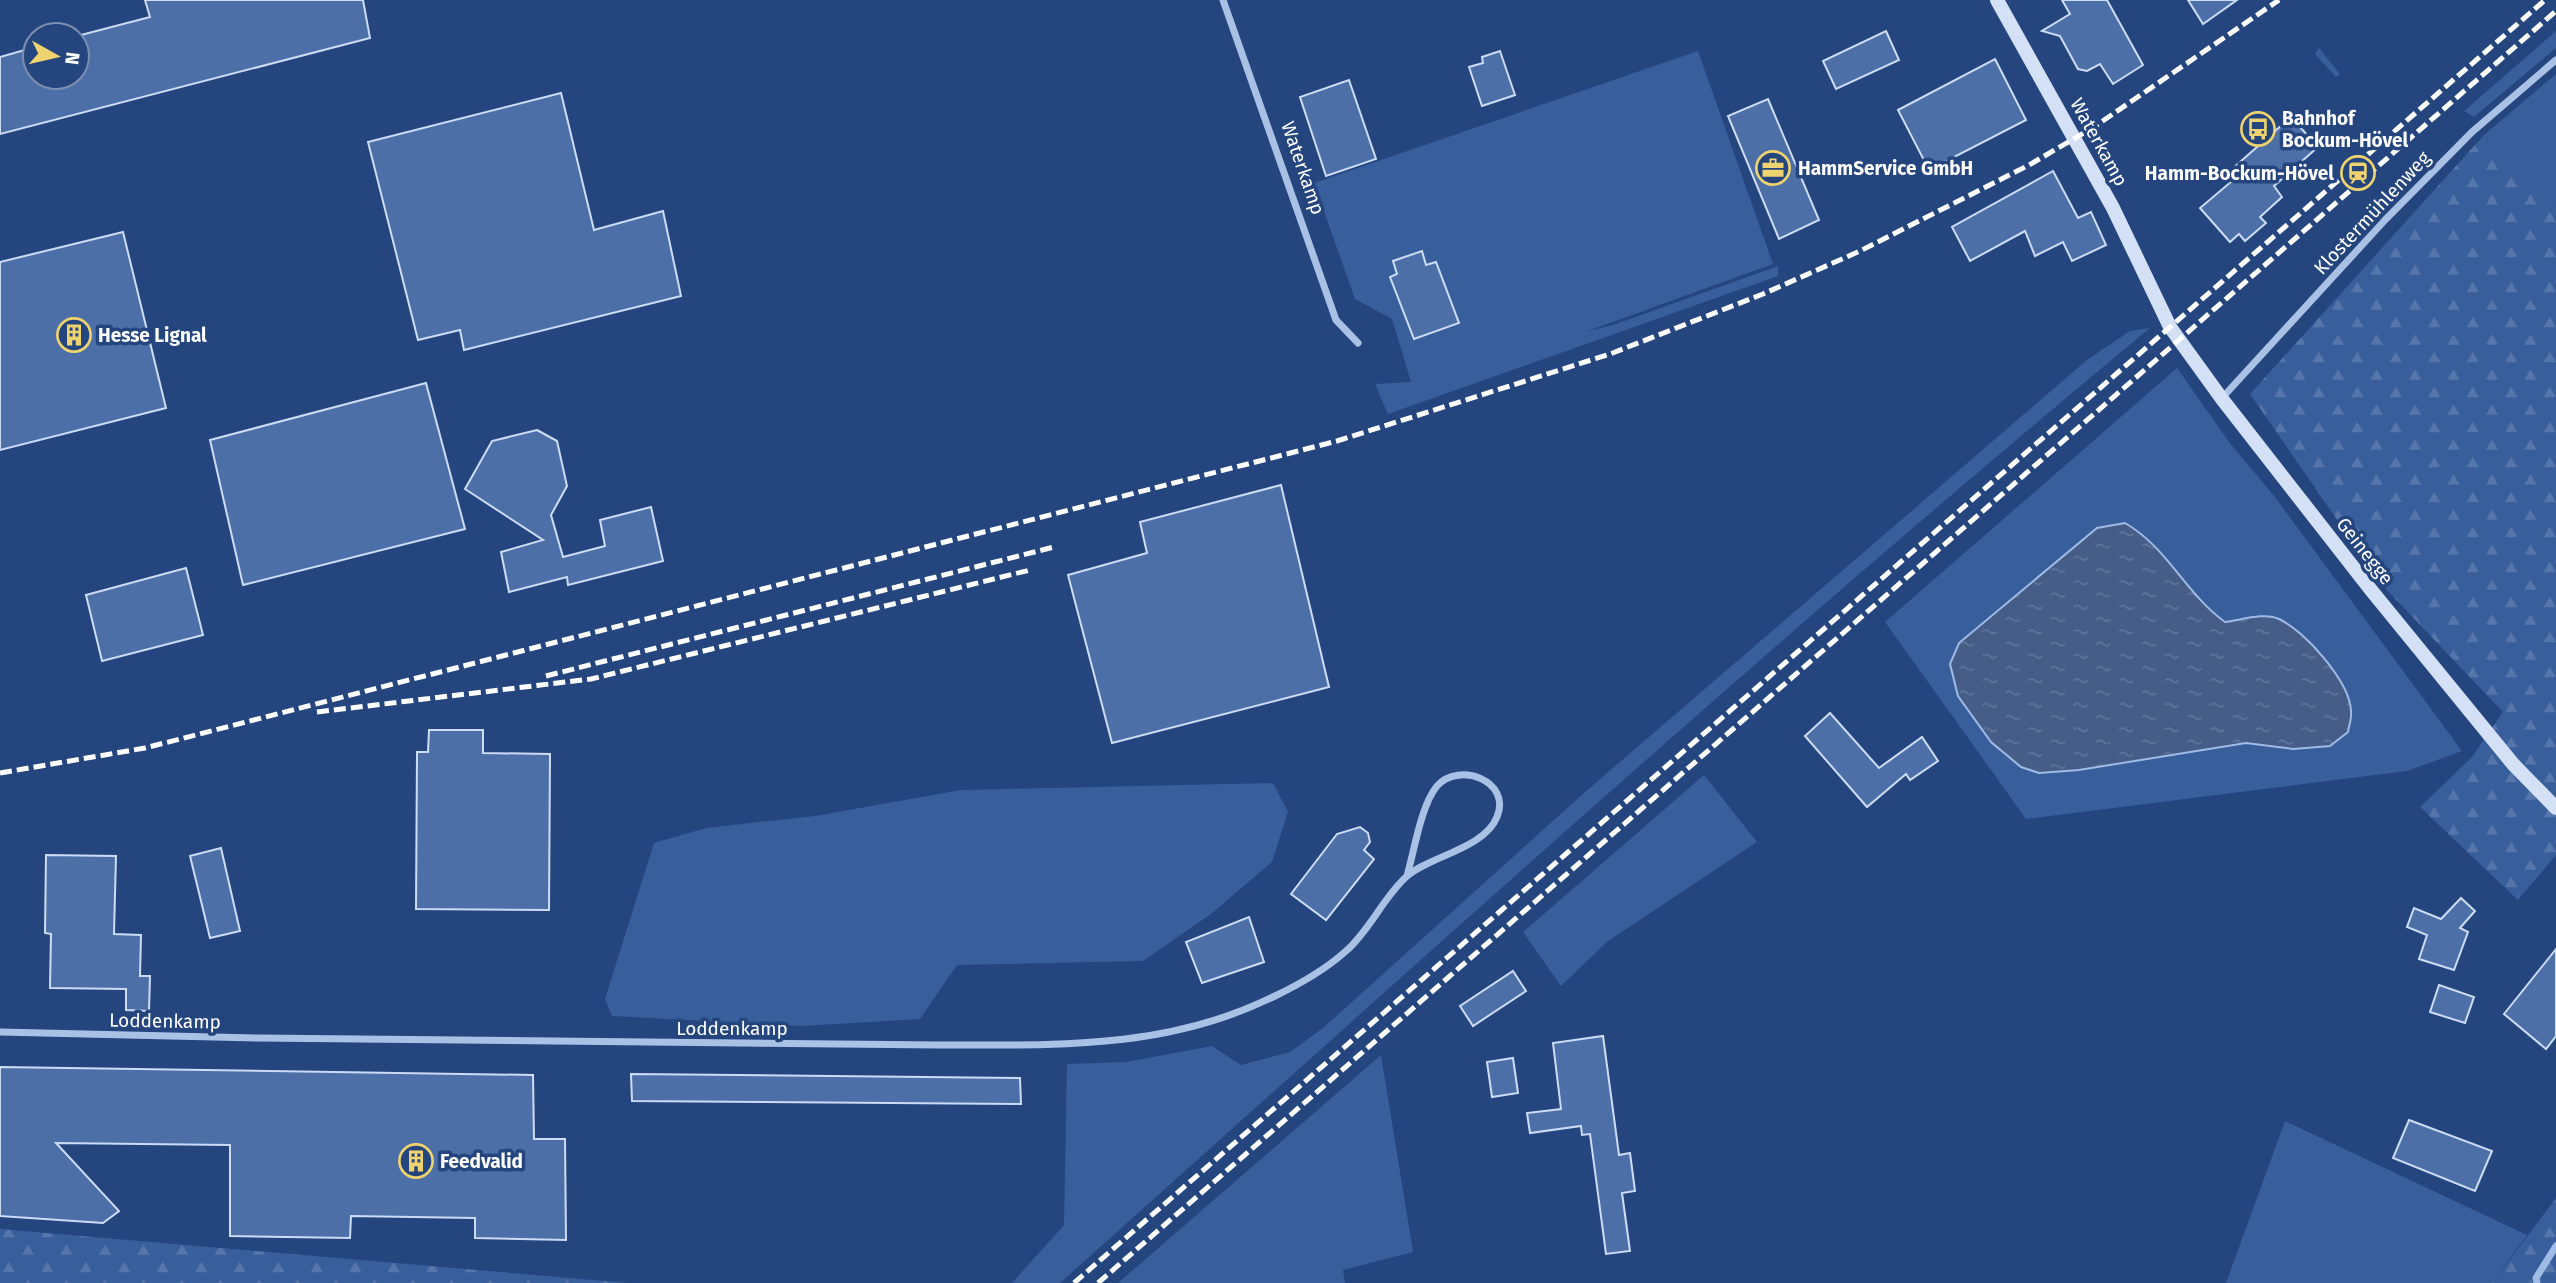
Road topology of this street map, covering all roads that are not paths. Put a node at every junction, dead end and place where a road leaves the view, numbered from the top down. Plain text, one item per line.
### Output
1 (1223, 0) edge
2 (1997, 0) edge
3 (2556, 60) edge
4 (2159, 308) joint
5 (1358, 342) dead end
6 (2222, 399) junction
7 (2556, 808) edge
8 (1407, 876) junction
9 (0, 1032) edge

1 - 5 street, Waterkamp
2 - 4 street, Waterkamp
3 - 6 street, Klostermühlenweg
4 - 6 street, Geinegge
6 - 7 street, Geinegge
8 - 8 street, Loddenkamp
8 - 9 street, Loddenkamp

